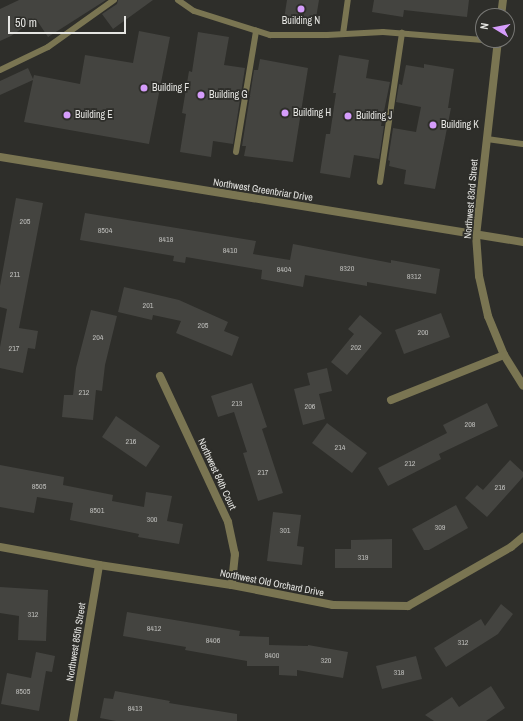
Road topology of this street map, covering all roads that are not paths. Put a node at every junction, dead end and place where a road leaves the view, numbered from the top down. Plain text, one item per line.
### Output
1 (114, 0) edge
2 (178, 0) edge
3 (348, 0) edge
4 (256, 30) junction
5 (402, 33) junction
6 (343, 34) junction
7 (475, 39) edge
8 (497, 48) edge
9 (0, 70) edge
10 (487, 139) junction
11 (523, 144) edge
12 (236, 152) dead end
13 (0, 157) edge
14 (380, 182) dead end
15 (476, 235) junction
16 (523, 242) edge
17 (504, 355) junction
18 (160, 376) dead end
19 (523, 386) edge
20 (392, 400) dead end
21 (523, 537) edge
22 (0, 547) edge
23 (99, 565) junction
24 (232, 585) junction
25 (73, 721) edge

1 - 9 lane
2 - 4 lane
3 - 6 lane
4 - 6 lane
4 - 12 lane
5 - 6 lane
5 - 7 lane
5 - 14 lane
8 - 10 street, Northwest 83rd Street
10 - 11 lane
10 - 15 street, Northwest 83rd Street
13 - 15 street, Northwest Greenbriar Drive
15 - 16 street, Northwest Greenbriar Drive
15 - 17 street, Northwest 83rd Street
17 - 19 street, Northwest 83rd Street
17 - 20 street
18 - 24 street, Northwest 84th Court
21 - 24 street, Northwest Old Orchard Drive
22 - 23 street, Northwest Old Orchard Drive
23 - 24 street, Northwest Old Orchard Drive
23 - 25 street, Northwest 85th Street

